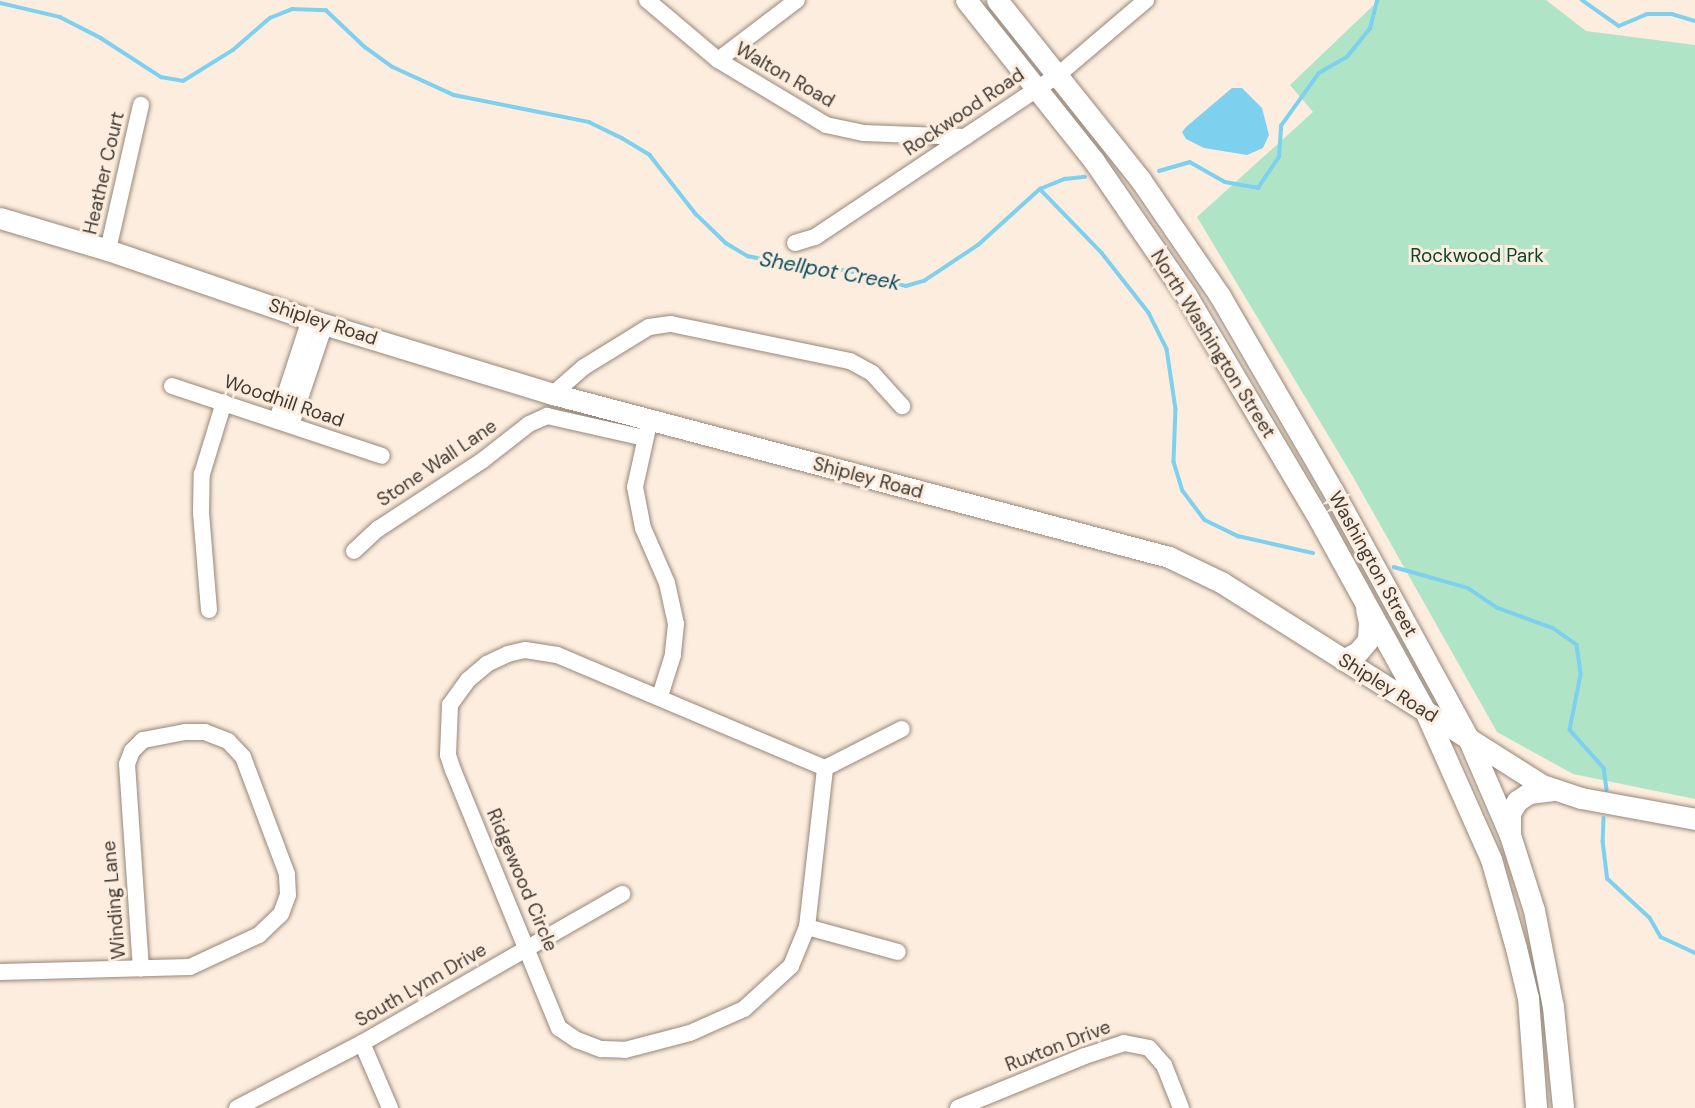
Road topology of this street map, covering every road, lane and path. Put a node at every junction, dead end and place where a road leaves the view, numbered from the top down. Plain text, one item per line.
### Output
1 (647, 0) edge
2 (797, 0) edge
3 (965, 0) edge
4 (997, 0) edge
5 (1146, 0) edge
6 (718, 60) junction
7 (1058, 75) junction
8 (1037, 88) junction
9 (141, 105) dead end
10 (966, 137) junction
11 (0, 218) edge
12 (795, 243) dead end
13 (108, 250) junction
14 (318, 322) junction
15 (172, 386) dead end
16 (553, 394) junction
17 (224, 402) junction
18 (902, 406) dead end
19 (284, 422) junction
20 (648, 430) junction
21 (382, 456) dead end
22 (354, 551) dead end
23 (1359, 590) junction
24 (209, 610) dead end
25 (1343, 660) junction
26 (660, 696) junction
27 (1425, 711) junction
28 (902, 729) dead end
29 (1468, 738) junction
30 (825, 768) junction
31 (1553, 790) junction
32 (1695, 819) edge
33 (1510, 835) junction
34 (622, 894) dead end
35 (807, 927) junction
36 (529, 948) junction
37 (898, 952) dead end
38 (141, 969) junction
39 (0, 972) edge
40 (1528, 998) junction
41 (362, 1043) junction
42 (1565, 1106) edge
43 (963, 1107) edge
44 (237, 1108) edge
45 (390, 1108) edge
46 (1181, 1108) edge
47 (1536, 1108) edge

1 - 6 street, Walton Road
2 - 6 street
3 - 8 main road, North Washington Street
4 - 7 main road
5 - 7 street, Rockwood Road
6 - 10 street, Walton Road
7 - 8 street, Rockwood Road
7 - 29 main road, Washington Street
8 - 10 street, Rockwood Road
8 - 23 main road, North Washington Street
9 - 13 street, Heather Court
10 - 12 street, Rockwood Road
11 - 13 main road, Shipley Road
13 - 14 main road, Shipley Road
14 - 16 main road, Shipley Road
14 - 19 street
15 - 17 street, Woodhill Road
16 - 18 street
16 - 20 main road, Shipley Road
17 - 19 street, Woodhill Road
17 - 24 street
19 - 21 street, Woodhill Road
20 - 22 street, Stone Wall Lane
20 - 25 main road, Shipley Road
20 - 26 street
23 - 25 main road
23 - 27 main road, North Washington Street
25 - 27 main road, Shipley Road
26 - 30 street, Ridgewood Circle
26 - 36 street, Ridgewood Circle
27 - 29 main road, Shipley Road
27 - 40 main road
28 - 30 street
29 - 31 main road, Shipley Road
29 - 33 main road, Washington Street
30 - 35 street, Ridgewood Circle
31 - 32 main road, Shipley Road
31 - 33 main road
33 - 42 main road, Washington Street
34 - 36 street, South Lynn Drive
35 - 36 street, Ridgewood Circle
35 - 37 street
36 - 41 street, South Lynn Drive
38 - 38 street, Winding Lane
38 - 39 street, Winding Lane
40 - 42 main road
40 - 47 main road
41 - 44 street, South Lynn Drive
41 - 45 street
43 - 46 street, Ruxton Drive

